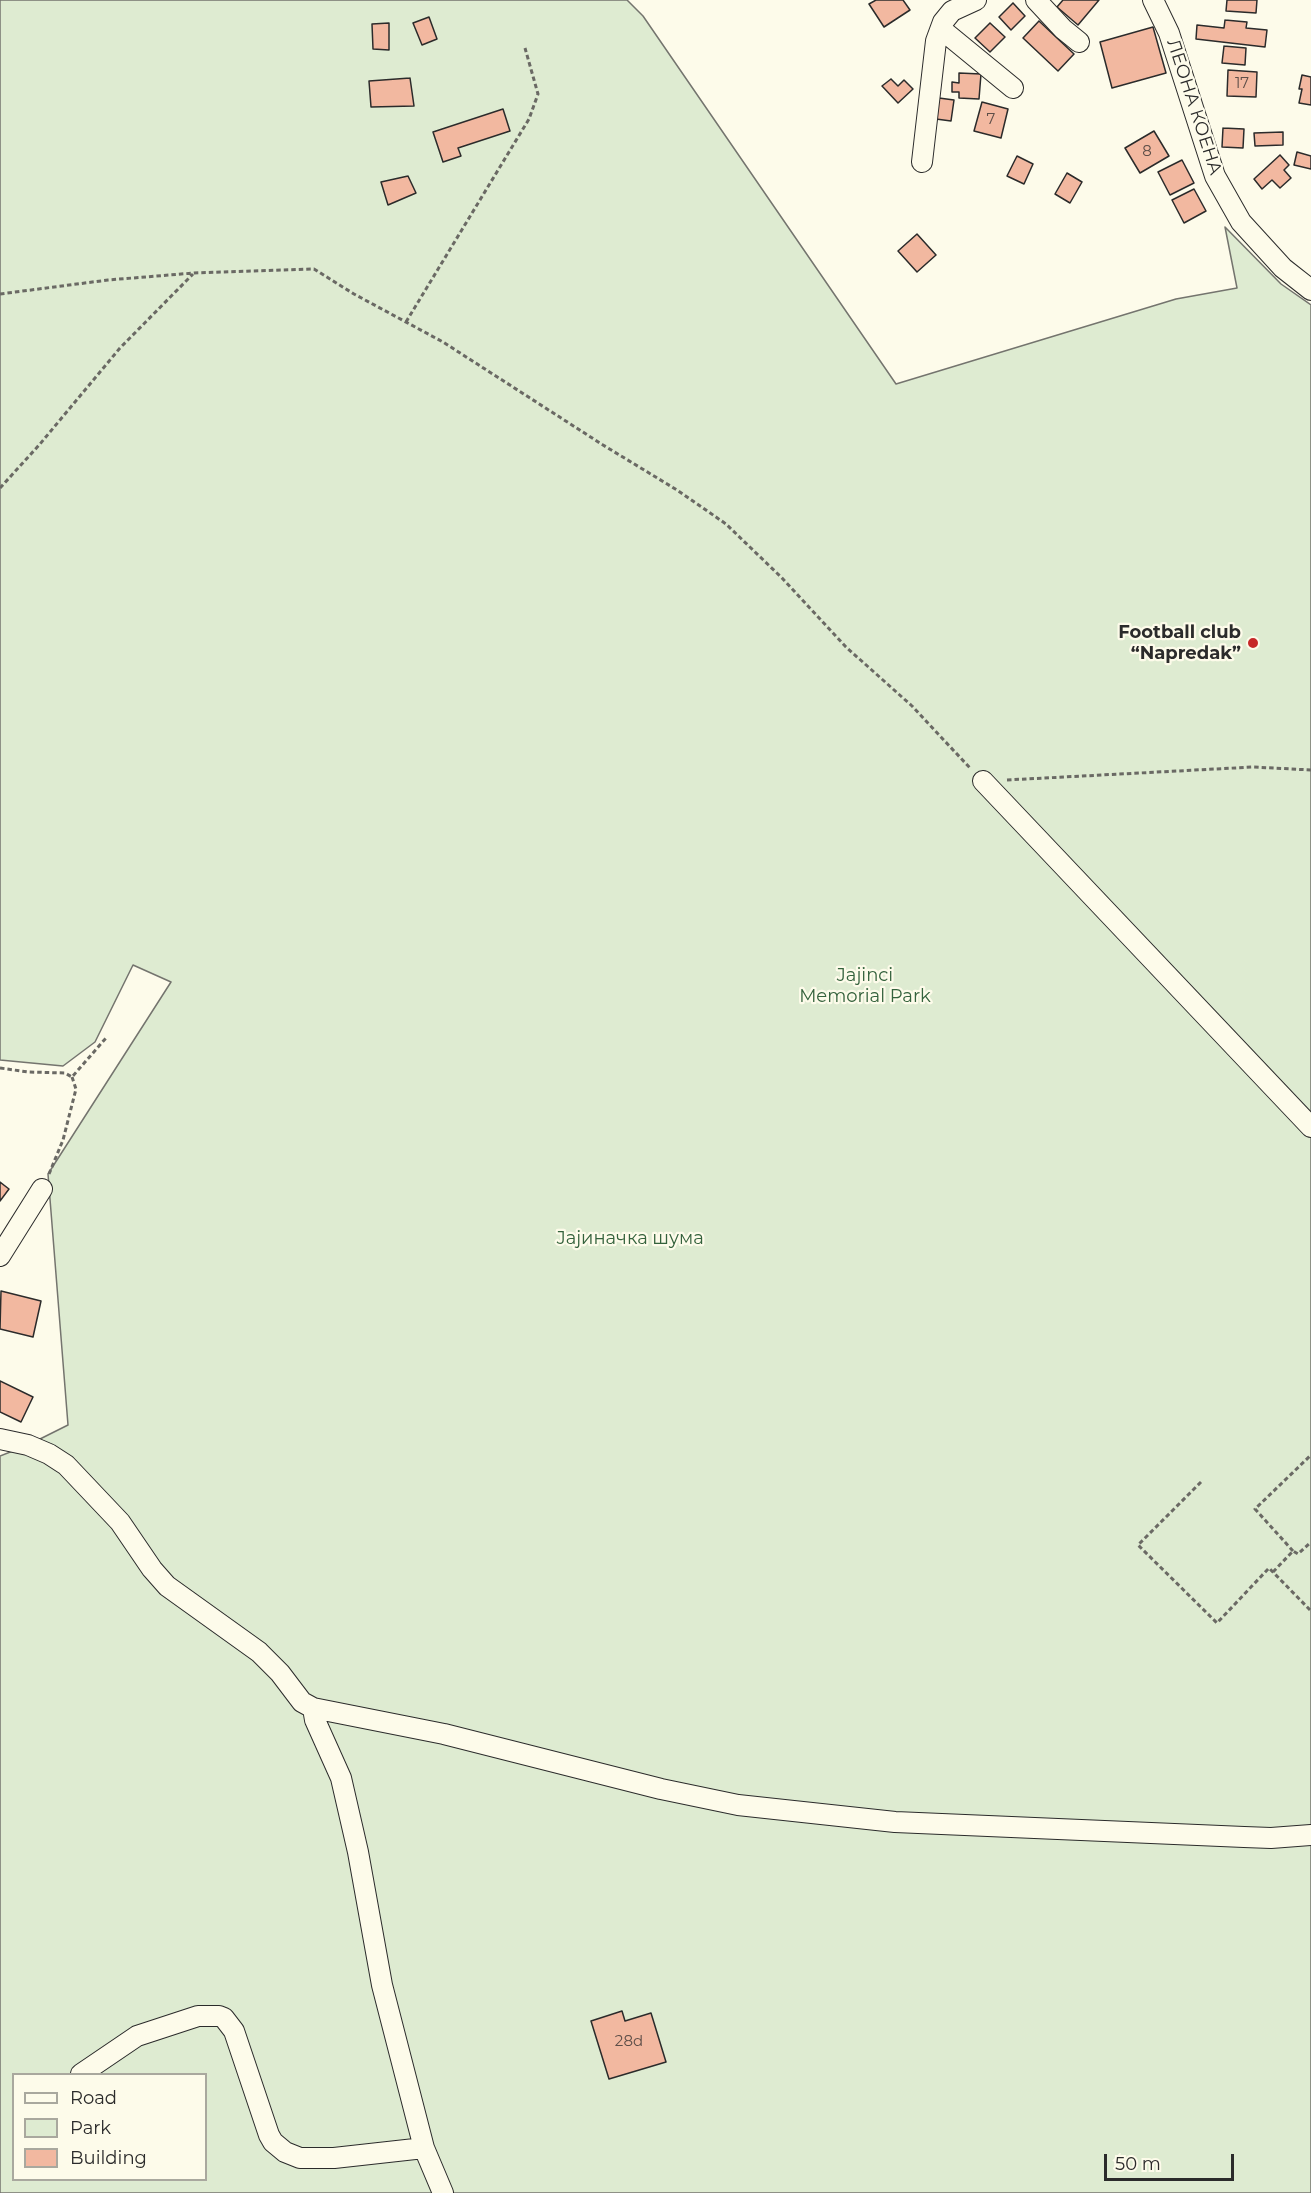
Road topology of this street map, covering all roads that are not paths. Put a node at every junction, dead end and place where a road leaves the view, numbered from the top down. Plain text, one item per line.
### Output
1 (976, 0) edge
2 (1036, 0) edge
3 (1152, 0) edge
4 (941, 29) junction
5 (1079, 42) dead end
6 (1013, 88) dead end
7 (922, 162) dead end
8 (1311, 290) edge
9 (983, 781) road end
10 (1311, 1127) edge
11 (42, 1189) road end
12 (0, 1256) edge
13 (2, 1439) edge
14 (312, 1708) junction
15 (1311, 1835) edge
16 (82, 2073) edge
17 (424, 2148) junction
18 (443, 2193) edge

1 - 4 street
2 - 5 street
3 - 8 street, ЛЕОНА КОЕНА
4 - 6 street
4 - 7 street
9 - 10 street
11 - 12 street
13 - 14 street
14 - 15 street
14 - 17 street
16 - 17 street
17 - 18 street

